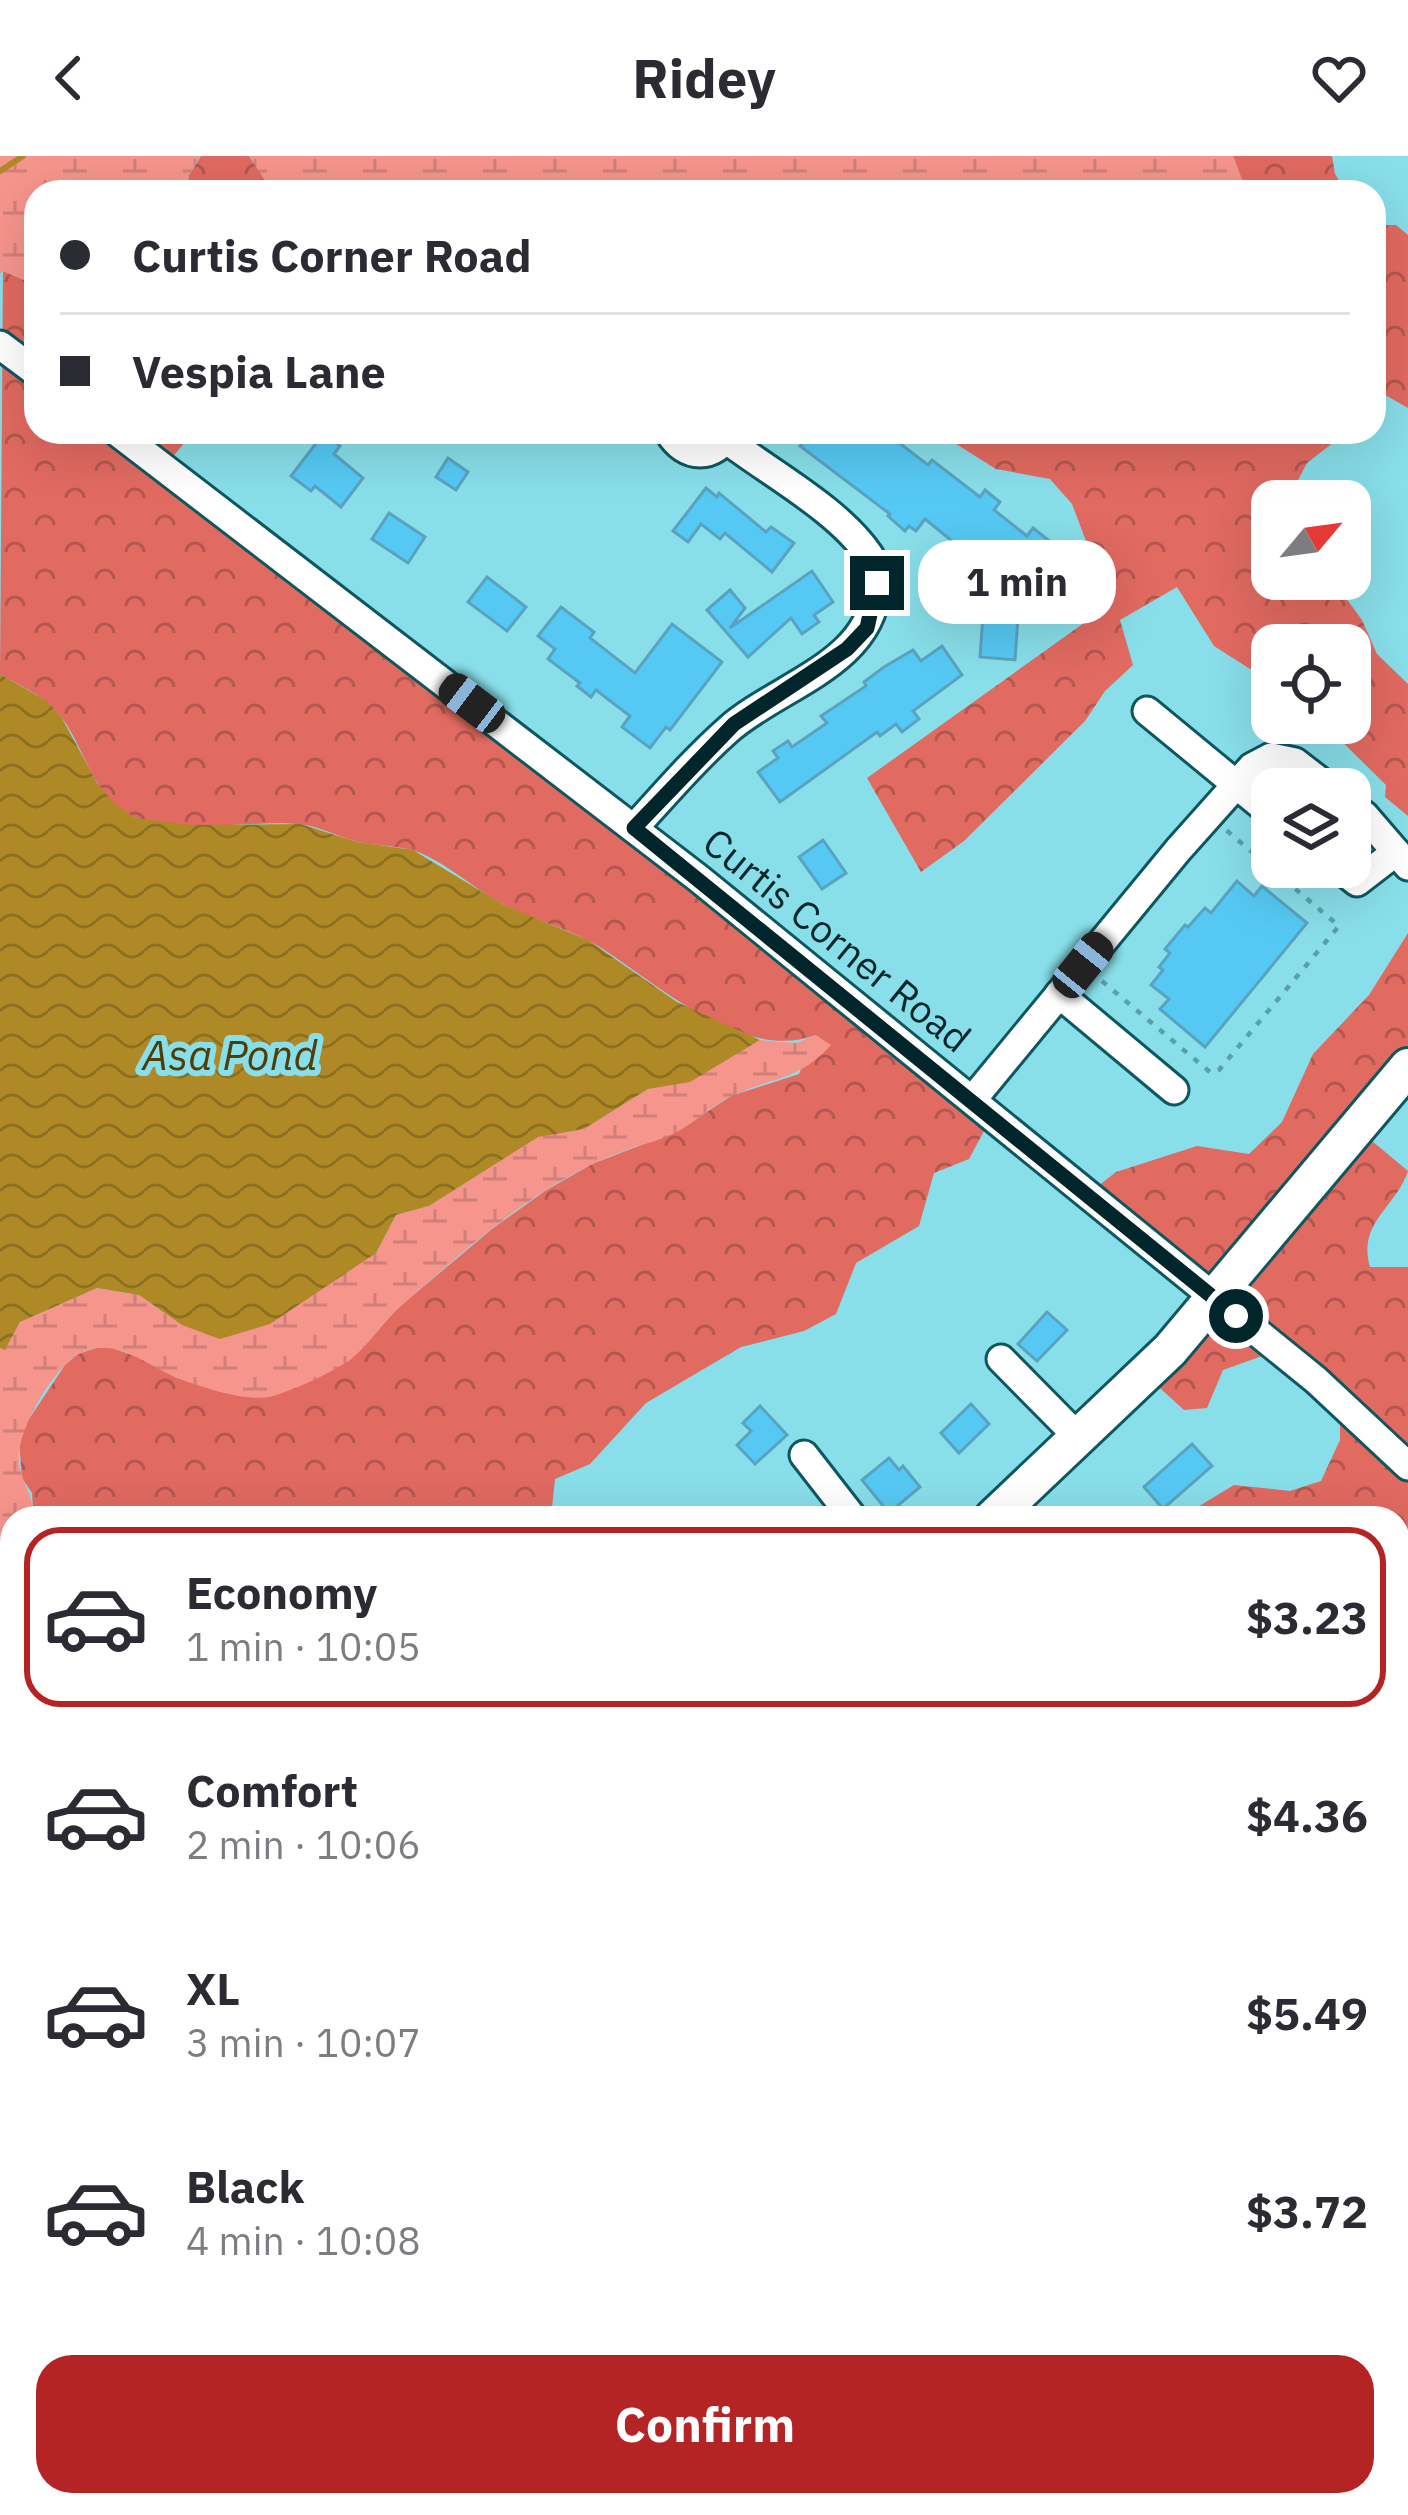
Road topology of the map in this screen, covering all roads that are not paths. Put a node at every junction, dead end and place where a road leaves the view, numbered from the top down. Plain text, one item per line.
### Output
1 (133, 444) edge
2 (679, 444) edge
3 (720, 444) edge
4 (739, 444) edge
5 (1148, 711) dead end
6 (1251, 768) edge
7 (1251, 768) edge
8 (1303, 768) edge
9 (1235, 784) junction
10 (1251, 797) edge
11 (1371, 826) edge
12 (634, 828) junction
13 (1402, 859) edge
14 (1371, 875) edge
15 (1059, 994) junction
16 (1408, 1067) edge
17 (1174, 1090) dead end
18 (973, 1099) junction
19 (1215, 1299) junction
20 (1001, 1359) dead end
21 (1079, 1438) junction
22 (804, 1456) dead end
23 (1408, 1466) edge
24 (844, 1506) edge
25 (1006, 1506) edge

1 - 12 street, Curtis Corner Road
2 - 3 street
4 - 12 street
5 - 9 street
6 - 8 street
7 - 9 street
9 - 10 street
9 - 15 street
11 - 13 street
12 - 18 street, Curtis Corner Road
13 - 14 street
15 - 17 street
15 - 18 street
16 - 19 main road
18 - 19 street, Curtis Corner Road
19 - 21 main road
19 - 23 street, Curtis Corner Road
20 - 21 street
21 - 25 main road
22 - 24 street

